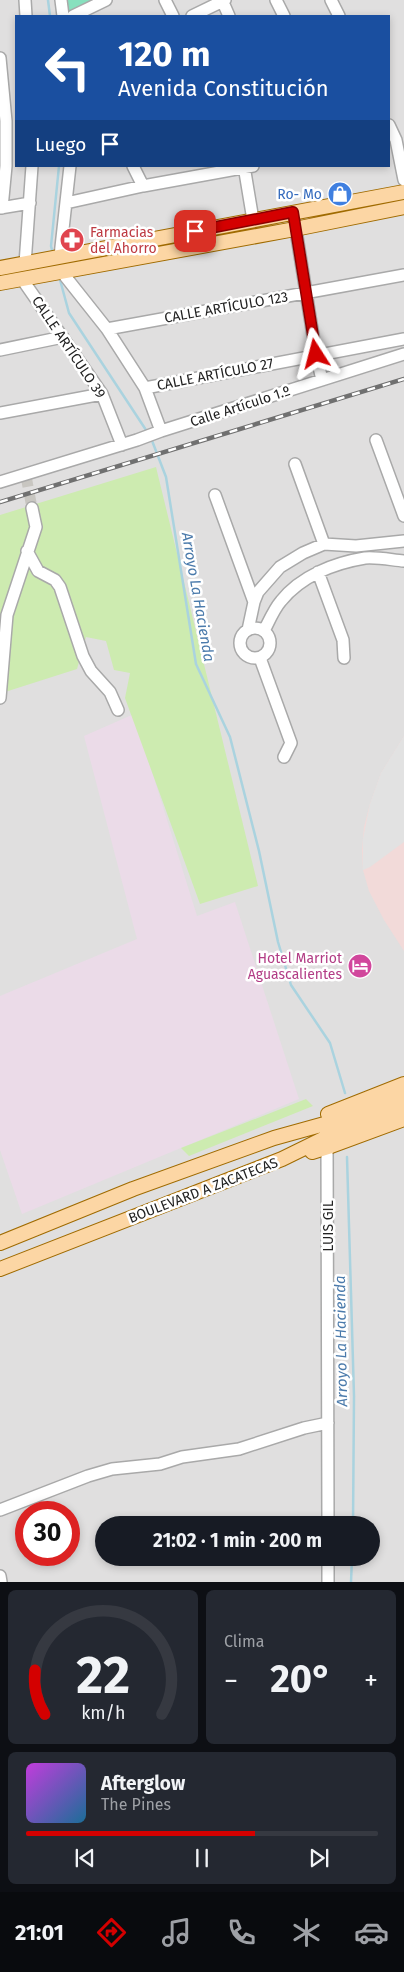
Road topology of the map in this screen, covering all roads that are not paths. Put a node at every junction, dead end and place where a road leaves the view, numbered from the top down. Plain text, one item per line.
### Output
1 (25, 0) edge
2 (61, 0) edge
3 (106, 0) edge
4 (165, 0) edge
5 (223, 0) edge
6 (276, 0) edge
7 (331, 0) edge
8 (26, 15) edge
9 (63, 15) edge
10 (75, 15) edge
11 (172, 15) edge
12 (194, 15) edge
13 (229, 15) edge
14 (284, 15) edge
15 (338, 15) edge
16 (0, 58) edge
17 (3, 121) edge
18 (392, 141) edge
19 (3, 166) edge
20 (32, 167) edge
21 (70, 167) edge
22 (134, 167) edge
23 (248, 167) edge
24 (192, 172) edge
25 (404, 180) edge
26 (143, 186) junction
27 (404, 192) edge
28 (30, 203) junction
29 (66, 203) junction
30 (404, 207) edge
31 (1, 208) edge
32 (293, 212) junction
33 (253, 220) junction
34 (295, 229) junction
35 (58, 257) junction
36 (28, 263) junction
37 (0, 268) edge
38 (60, 272) junction
39 (404, 275) edge
40 (29, 277) junction
41 (0, 283) edge
42 (307, 292) junction
43 (107, 329) junction
44 (63, 337) junction
45 (404, 339) edge
46 (0, 350) edge
47 (316, 354) junction
48 (404, 354) edge
49 (322, 380) junction
50 (145, 388) junction
51 (102, 394) junction
52 (0, 413) edge
53 (158, 432) junction
54 (376, 440) dead end
55 (122, 445) junction
56 (295, 464) dead end
57 (0, 482) edge
58 (215, 495) dead end
59 (32, 508) tunnel mouth
60 (404, 516) edge
61 (404, 541) edge
62 (324, 544) junction
63 (366, 546) junction
64 (27, 551) junction
65 (367, 558) junction
66 (404, 561) edge
67 (318, 572) junction
68 (254, 602) junction
69 (248, 630) junction
70 (264, 631) junction
71 (260, 658) junction
72 (344, 658) dead end
73 (0, 698) edge
74 (118, 710) dead end
75 (284, 757) dead end
76 (404, 1084) edge
77 (404, 1097) edge
78 (404, 1108) edge
79 (404, 1119) edge
80 (274, 1138) junction
81 (327, 1142) junction
82 (0, 1243) edge
83 (0, 1269) edge
84 (328, 1423) junction
85 (0, 1510) edge
86 (328, 1516) edge
87 (328, 1566) edge
88 (0, 1576) edge
89 (1, 1582) edge
90 (328, 1582) edge

1 - 8 street
2 - 9 street
3 - 10 street
4 - 11 street
5 - 12 street
5 - 13 street
6 - 14 street
7 - 15 street
16 - 17 street
17 - 19 street
18 - 25 street
19 - 31 street
20 - 28 street
21 - 29 street
22 - 26 street
23 - 24 street
23 - 33 street
24 - 26 street
26 - 29 street
27 - 32 main road
28 - 31 street
28 - 36 street
29 - 35 street
30 - 34 main road
32 - 33 main road
32 - 34 street
33 - 35 main road
34 - 38 main road
34 - 42 street
35 - 36 main road
36 - 37 main road
38 - 40 main road
38 - 43 street
39 - 42 street, CALLE ARTÍCULO 123
40 - 41 main road
40 - 44 street, CALLE ARTÍCULO 39
42 - 43 street, CALLE ARTÍCULO 123
42 - 47 street
43 - 50 street
44 - 46 street
44 - 51 street, CALLE ARTÍCULO 39
45 - 47 street, CALLE ARTÍCULO 27
47 - 49 street
47 - 50 street, CALLE ARTÍCULO 27
48 - 49 street, Calle Artículo 1.º
49 - 53 street, Calle Artículo 1.º
50 - 53 street
51 - 52 street
51 - 55 street, CALLE ARTÍCULO 39
53 - 55 street, Calle Artículo 1.º
54 - 60 street
55 - 57 street, Calle Artículo 1.º
56 - 62 street
58 - 68 street
59 - 64 street
61 - 63 street
62 - 63 street
62 - 68 street
63 - 65 street
64 - 73 street
64 - 74 street
65 - 66 street
65 - 67 street
67 - 70 street
67 - 72 street
68 - 69 street
69 - 70 street
69 - 71 street
70 - 71 street
71 - 75 street
76 - 80 main road
77 - 80 main road, BOULEVARD A ZACATECAS
78 - 81 main road, BOULEVARD A ZACATECAS
79 - 81 main road
80 - 82 main road, BOULEVARD A ZACATECAS
81 - 83 main road, BOULEVARD A ZACATECAS
81 - 84 street, LUIS GIL
84 - 85 street
84 - 86 street, LUIS GIL
87 - 90 street
88 - 89 street

